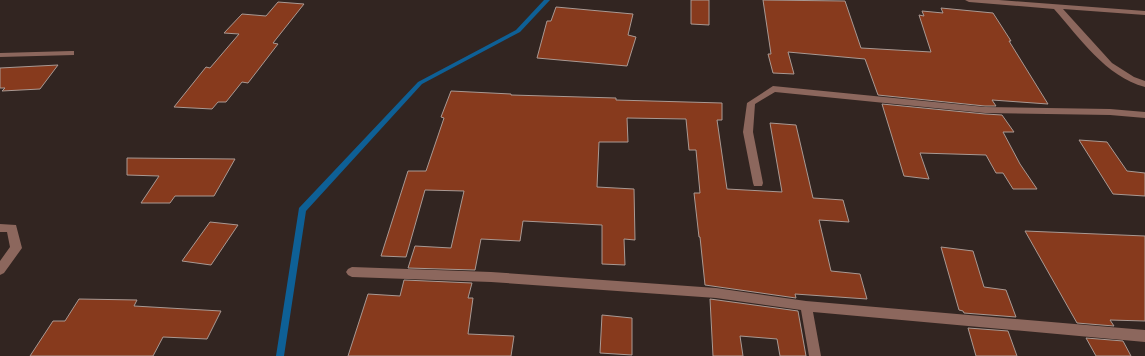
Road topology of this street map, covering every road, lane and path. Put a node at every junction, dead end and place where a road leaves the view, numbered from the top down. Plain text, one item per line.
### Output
1 (969, 0) edge
2 (1057, 7) junction
3 (1145, 13) edge
4 (71, 53) dead end
5 (0, 55) edge
6 (1145, 84) edge
7 (1145, 115) edge
8 (758, 183) dead end
9 (0, 228) edge
10 (0, 270) edge
11 (352, 272) dead end
12 (806, 306) junction
13 (1145, 336) edge
14 (815, 356) edge

1 - 2 street
2 - 3 street
2 - 6 street
4 - 5 street
7 - 8 street
9 - 10 street
11 - 12 street
12 - 13 street
12 - 14 street

